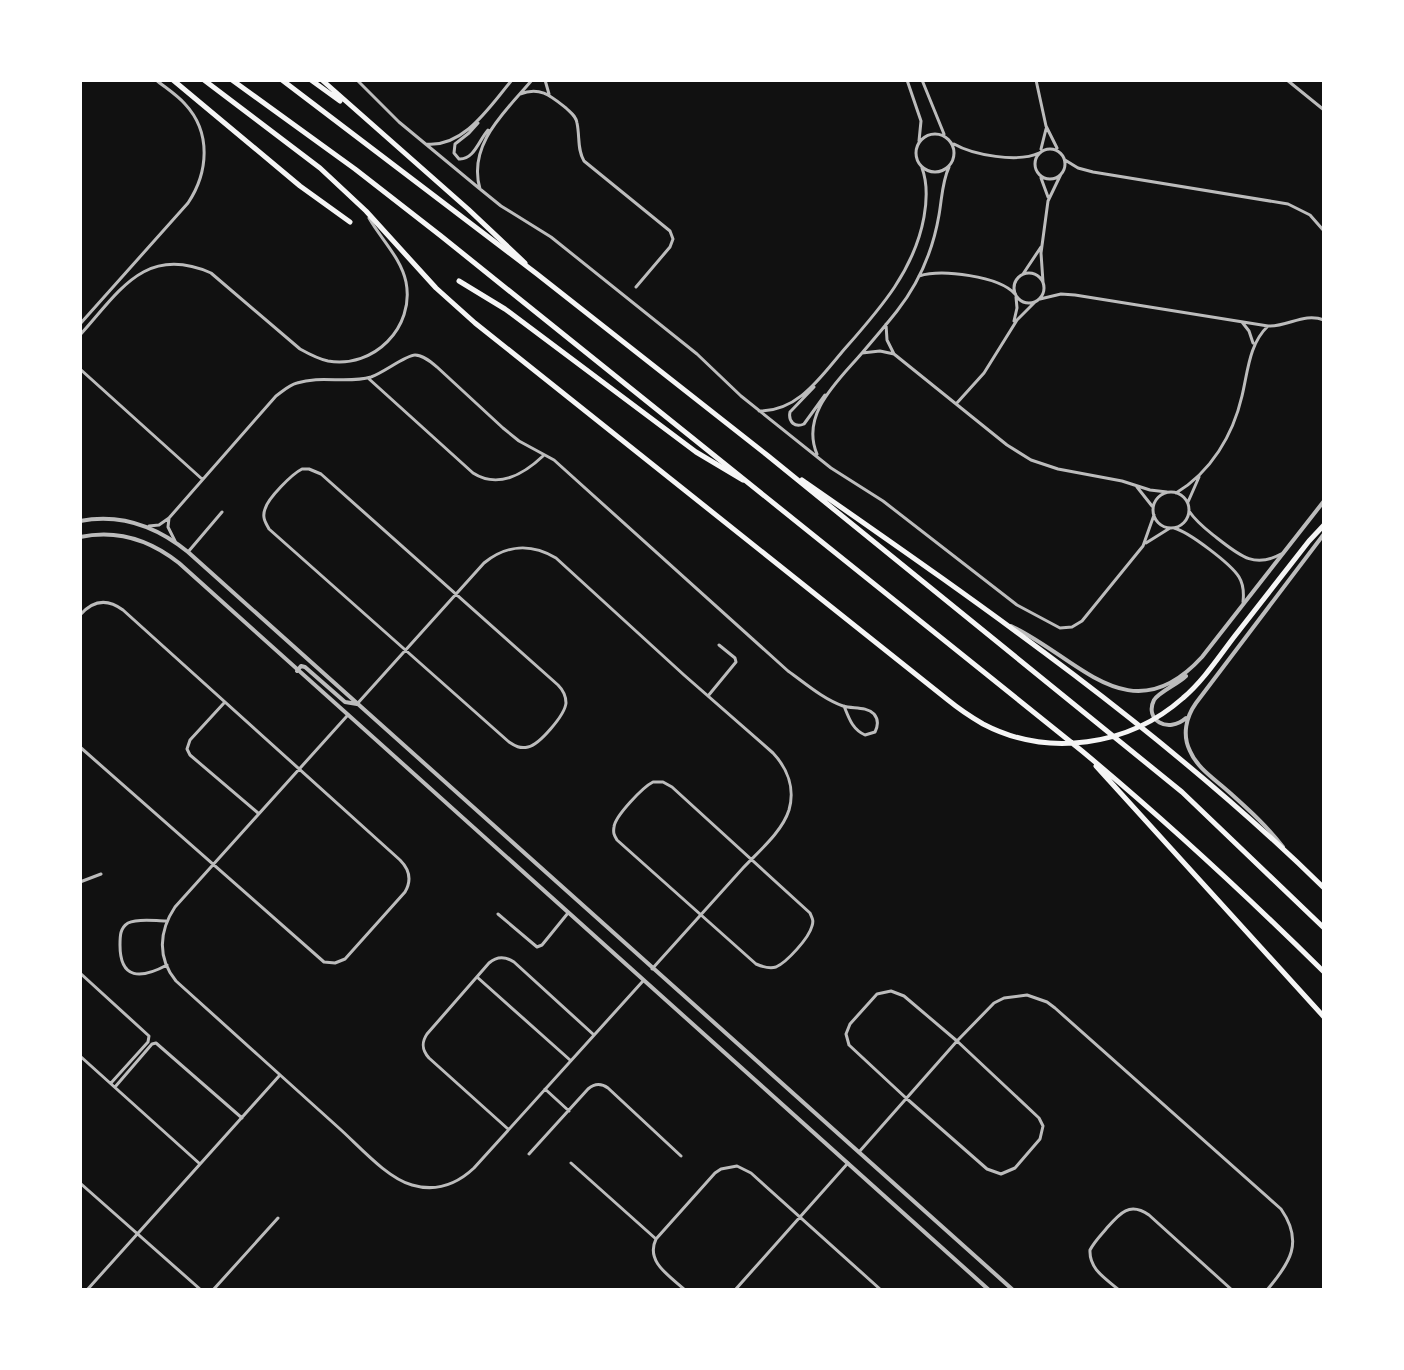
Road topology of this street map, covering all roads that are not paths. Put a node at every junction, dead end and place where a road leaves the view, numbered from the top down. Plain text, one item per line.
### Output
1 (156, 80) edge
2 (173, 80) edge
3 (204, 80) edge
4 (232, 80) edge
5 (282, 80) edge
6 (311, 80) edge
7 (322, 80) edge
8 (357, 80) edge
9 (532, 80) edge
10 (545, 80) edge
11 (907, 80) edge
12 (922, 80) edge
13 (1036, 80) edge
14 (1287, 80) edge
15 (510, 81) edge
16 (520, 94) junction
17 (549, 94) junction
18 (1324, 110) edge
19 (358, 113) junction
20 (482, 116) junction
21 (493, 126) junction
22 (1046, 126) junction
23 (948, 139) junction
24 (919, 142) junction
25 (424, 143) junction
26 (1059, 152) junction
27 (1040, 153) junction
28 (1065, 160) junction
29 (949, 167) junction
30 (922, 168) junction
31 (1038, 172) junction
32 (1061, 174) junction
33 (480, 189) junction
34 (1048, 201) junction
35 (366, 211) junction
36 (350, 222) dead end
37 (1324, 231) edge
38 (1043, 244) junction
39 (537, 274) junction
40 (1023, 274) junction
41 (919, 276) junction
42 (459, 281) dead end
43 (1043, 282) junction
44 (636, 287) dead end
45 (1015, 295) junction
46 (1038, 301) junction
47 (1324, 320) edge
48 (1242, 322) junction
49 (80, 324) edge
50 (886, 324) junction
51 (1013, 325) junction
52 (1268, 326) junction
53 (81, 335) edge
54 (1253, 348) junction
55 (862, 353) junction
56 (894, 354) junction
57 (82, 372) edge
58 (368, 378) junction
59 (818, 380) junction
60 (830, 390) junction
61 (956, 404) junction
62 (759, 411) junction
63 (544, 455) junction
64 (767, 455) junction
65 (818, 458) junction
66 (1201, 474) junction
67 (203, 480) junction
68 (745, 481) junction
69 (1134, 484) junction
70 (1167, 492) junction
71 (1176, 493) junction
72 (1324, 501) edge
73 (1188, 502) junction
74 (1153, 508) junction
75 (1189, 511) junction
76 (222, 512) dead end
77 (1154, 515) junction
78 (169, 518) junction
79 (80, 521) edge
80 (1324, 525) edge
81 (149, 526) junction
82 (1172, 528) junction
83 (1324, 534) edge
84 (80, 537) edge
85 (175, 541) junction
86 (1143, 546) junction
87 (188, 552) junction
88 (1284, 552) junction
89 (455, 595) junction
90 (1242, 607) junction
91 (80, 615) edge
92 (1008, 625) junction
93 (719, 645) dead end
94 (405, 650) junction
95 (1192, 668) junction
96 (297, 671) junction
97 (708, 696) junction
98 (224, 703) junction
99 (357, 704) junction
100 (844, 706) junction
101 (347, 716) junction
102 (1188, 716) junction
103 (80, 747) edge
104 (1082, 751) junction
105 (299, 769) junction
106 (258, 814) junction
107 (1284, 849) junction
108 (751, 859) junction
109 (213, 865) junction
110 (101, 874) dead end
111 (80, 882) edge
112 (1324, 888) edge
113 (568, 913) junction
114 (498, 914) dead end
115 (701, 915) junction
116 (167, 921) junction
117 (1324, 928) edge
118 (167, 965) junction
119 (652, 969) junction
120 (1324, 972) edge
121 (80, 973) edge
122 (477, 977) junction
123 (643, 981) junction
124 (1324, 1017) edge
125 (594, 1035) junction
126 (957, 1041) junction
127 (80, 1056) edge
128 (571, 1061) junction
129 (280, 1075) junction
130 (113, 1085) junction
131 (545, 1089) junction
132 (906, 1098) junction
133 (569, 1111) junction
134 (242, 1118) junction
135 (508, 1129) junction
136 (859, 1152) junction
137 (529, 1154) dead end
138 (681, 1156) dead end
139 (571, 1163) dead end
140 (848, 1163) junction
141 (200, 1164) junction
142 (80, 1183) edge
143 (801, 1216) junction
144 (278, 1218) dead end
145 (137, 1235) junction
146 (656, 1239) junction
147 (87, 1290) edge
148 (201, 1290) edge
149 (213, 1290) edge
150 (685, 1290) edge
151 (735, 1290) edge
152 (881, 1290) edge
153 (989, 1290) edge
154 (1013, 1290) edge
155 (1119, 1290) edge
156 (1232, 1290) edge
157 (1267, 1290) edge

1 - 49 street
2 - 36 main road
3 - 35 main road
4 - 68 main road
5 - 39 main road
6 - 19 main road
7 - 19 main road
8 - 25 street
9 - 16 street
10 - 17 street
11 - 24 street
12 - 23 street
13 - 22 street
14 - 18 street
15 - 20 street
16 - 17 street
16 - 21 street
17 - 44 street
19 - 39 main road
20 - 21 street
20 - 25 street
21 - 33 street
22 - 26 street
22 - 27 street
23 - 24 street
23 - 27 street
23 - 29 street
24 - 30 street
25 - 33 street
26 - 27 street
26 - 28 street
27 - 31 street
28 - 32 street
28 - 37 street
29 - 30 street
29 - 41 street
30 - 59 street
31 - 32 street
31 - 34 street
32 - 34 street
33 - 62 street
34 - 38 street
35 - 53 street
35 - 80 main road
38 - 40 street
38 - 43 street
39 - 64 main road
40 - 43 street
40 - 45 street
41 - 45 street
41 - 50 street
42 - 68 main road
43 - 46 street
45 - 46 street
45 - 51 street
46 - 48 street
46 - 51 street
47 - 52 street
48 - 52 street
48 - 54 street
50 - 55 street
50 - 56 street
51 - 61 street
52 - 54 street
54 - 66 street
55 - 56 street
55 - 60 street
56 - 61 street
57 - 67 street
58 - 63 street
58 - 63 street
58 - 67 street
59 - 60 street
59 - 62 street
60 - 65 street
61 - 69 street
62 - 65 street
63 - 100 street
64 - 92 main road
64 - 117 main road
65 - 86 street
66 - 71 street
66 - 73 street
67 - 78 street
68 - 104 main road
69 - 70 street
69 - 74 street
70 - 71 street
70 - 74 street
71 - 73 street
72 - 88 street
73 - 75 street
74 - 77 street
75 - 82 street
75 - 88 street
76 - 87 street
77 - 82 street
77 - 86 street
78 - 81 street
78 - 85 street
79 - 81 street
81 - 85 street
82 - 86 street
82 - 90 street
83 - 102 street
84 - 96 street
85 - 87 street
87 - 99 street
88 - 90 street
89 - 94 street
89 - 94 street
89 - 94 street
89 - 97 street
90 - 95 street
91 - 98 street
92 - 95 street
92 - 107 main road
93 - 97 street
94 - 99 street
95 - 102 street
96 - 99 street
96 - 101 street
97 - 108 street
98 - 105 street
98 - 106 street
99 - 119 street
100 - 100 street
101 - 105 street
101 - 113 street
102 - 107 street
103 - 109 street
104 - 120 main road
104 - 124 main road
105 - 106 street
105 - 109 street
106 - 109 street
107 - 112 main road
108 - 115 street
108 - 115 street
108 - 115 street
109 - 116 street
110 - 111 street
113 - 114 street
113 - 123 street
115 - 119 street
116 - 118 street
116 - 118 street
118 - 129 street
119 - 136 street
121 - 130 street
122 - 125 street
122 - 128 street
122 - 135 street
123 - 125 street
123 - 140 street
125 - 128 street
126 - 132 street
126 - 132 street
126 - 132 street
126 - 157 street
127 - 130 street
128 - 131 street
129 - 134 street
129 - 135 street
130 - 134 street
130 - 141 street
131 - 133 street
131 - 135 street
132 - 136 street
133 - 137 street
133 - 138 street
134 - 141 street
136 - 154 street
139 - 146 street
140 - 143 street
140 - 153 street
141 - 145 street
142 - 145 street
143 - 146 street
143 - 151 street
143 - 152 street
144 - 149 street
145 - 147 street
145 - 148 street
146 - 150 street
155 - 156 street

